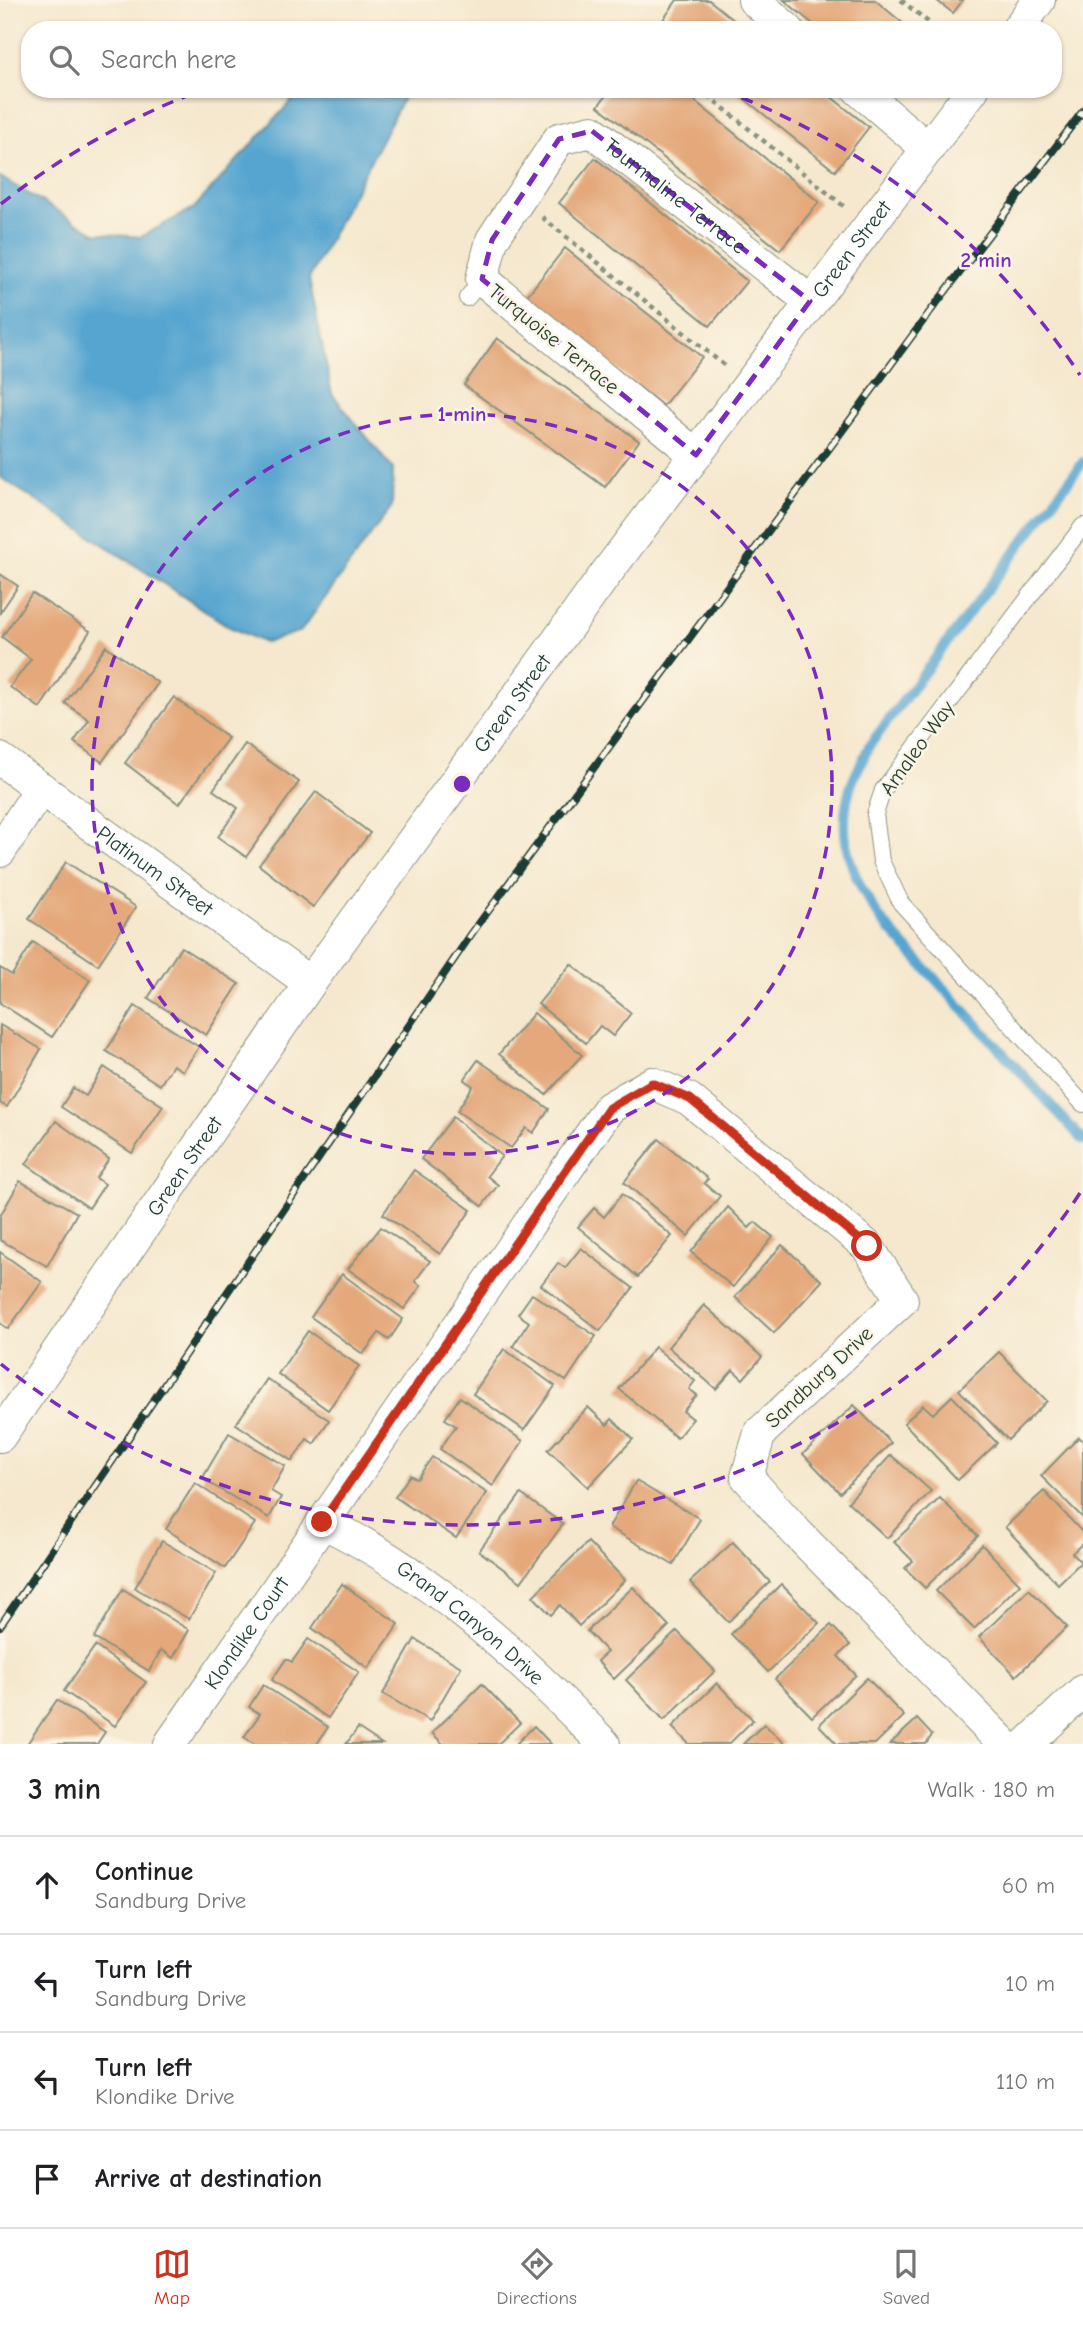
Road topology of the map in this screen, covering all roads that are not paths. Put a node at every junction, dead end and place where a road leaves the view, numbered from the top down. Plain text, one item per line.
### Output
1 (754, 0) edge
2 (1039, 0) edge
3 (778, 21) edge
4 (1024, 21) edge
5 (868, 98) edge
6 (965, 98) edge
7 (928, 149) junction
8 (519, 200) joint
9 (810, 301) junction
10 (696, 455) junction
11 (1083, 526) edge
12 (0, 759) edge
13 (41, 788) junction
14 (0, 851) edge
15 (310, 983) junction
16 (1083, 1104) edge
17 (609, 1108) joint
18 (0, 1436) edge
19 (322, 1522) junction
20 (1083, 1691) edge
21 (170, 1744) edge
22 (604, 1744) edge
23 (1003, 1744) edge
24 (1027, 1744) edge

1 - 3 street
2 - 4 street
5 - 7 street
6 - 7 street, Green Street
7 - 9 street, Green Street
8 - 9 street, Tourmaline Terrace
8 - 10 street, Turquoise Terrace
9 - 10 street, Green Street
10 - 15 street, Green Street
11 - 16 lane, Amaleo Way
12 - 13 street, Platinum Street
13 - 14 street
13 - 15 street, Platinum Street
15 - 18 street, Green Street
17 - 19 street, Klondike Court
17 - 23 street, Sandburg Drive
19 - 21 street, Klondike Court
19 - 22 street, Grand Canyon Drive
20 - 24 street

